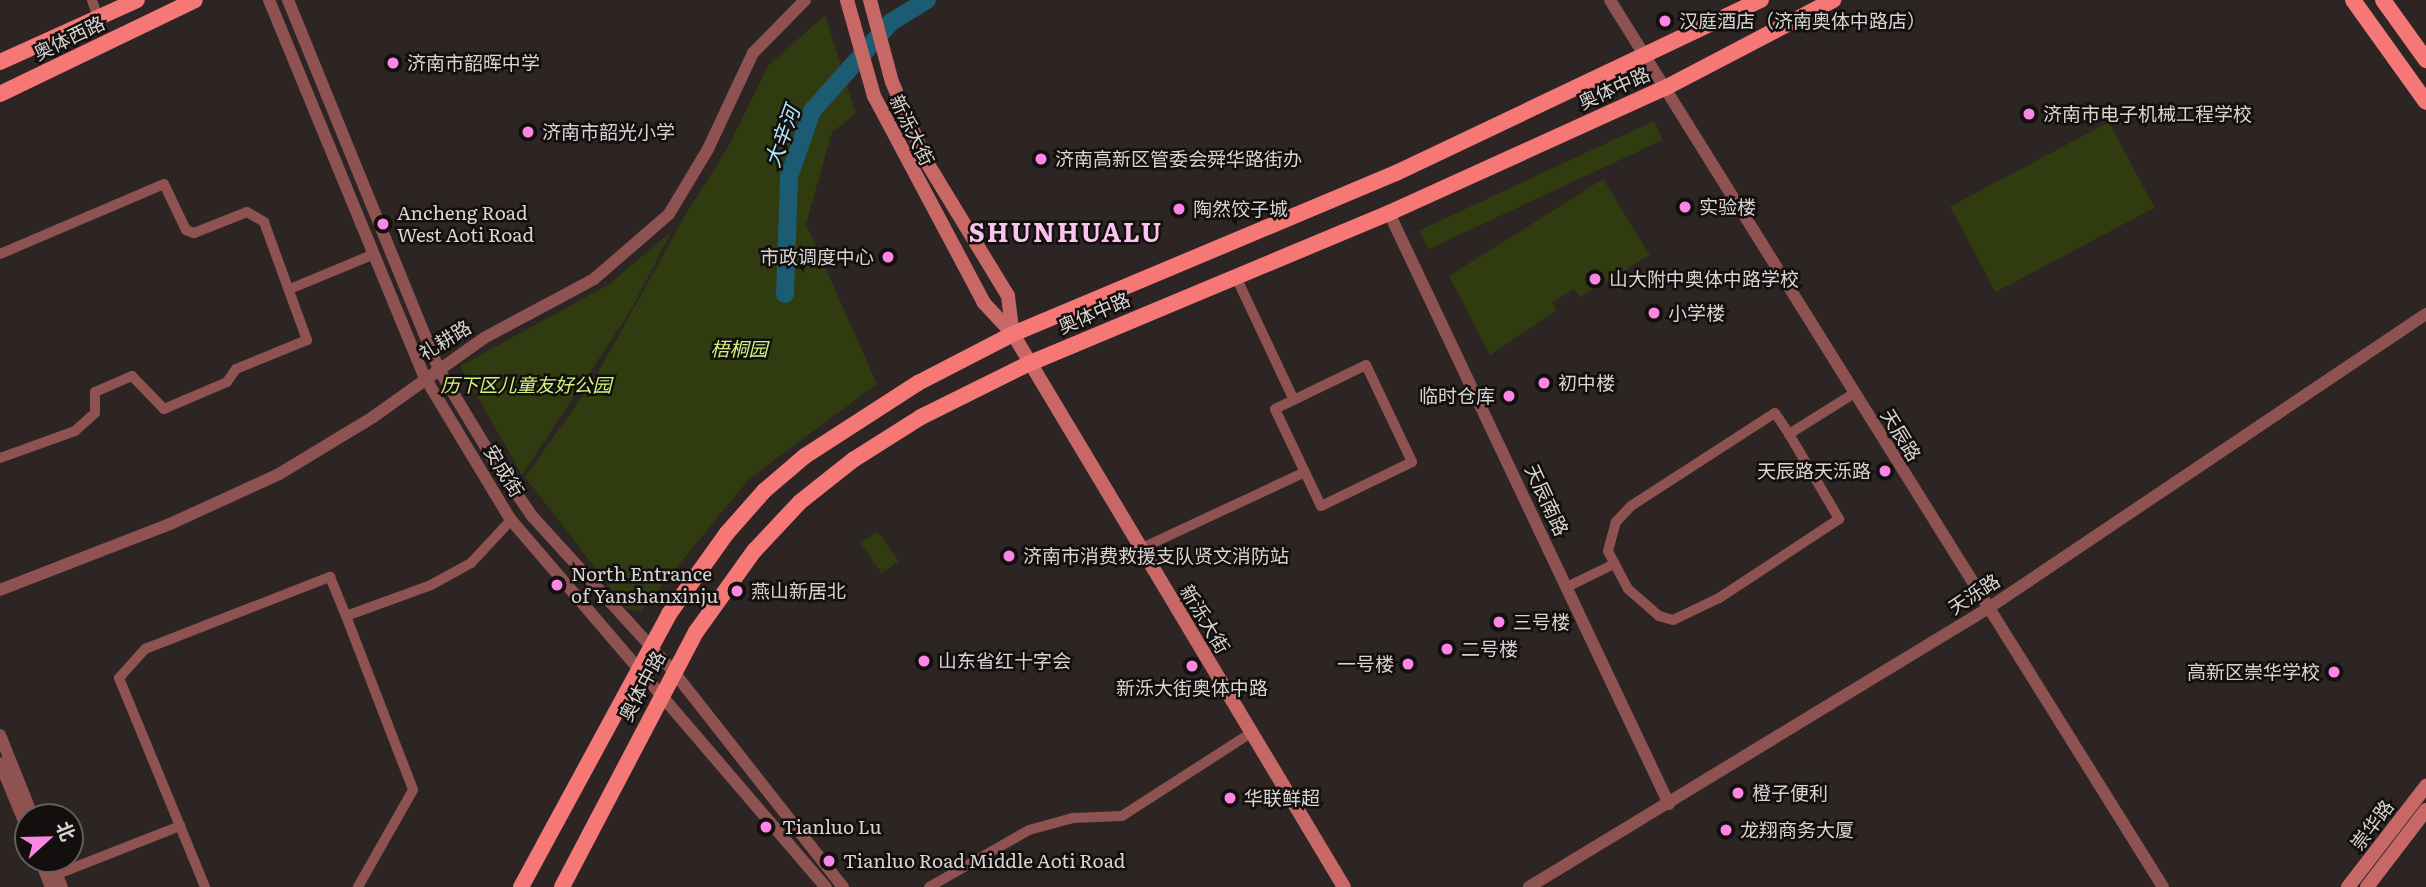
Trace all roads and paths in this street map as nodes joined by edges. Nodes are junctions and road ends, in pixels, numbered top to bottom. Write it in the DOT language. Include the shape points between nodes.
graph roads {
  1 [pos="92,0"];
  2 [pos="137,0"];
  3 [pos="195,0"];
  4 [pos="269,0"];
  5 [pos="288,0"];
  6 [pos="805,0"];
  7 [pos="847,0"];
  8 [pos="870,0"];
  9 [pos="1611,0"];
  10 [pos="1761,0"];
  11 [pos="1833,0"];
  12 [pos="2353,0"];
  13 [pos="2383,0"];
  14 [pos="98,17"];
  15 [pos="1646,56"];
  16 [pos="2426,60"];
  17 [pos="0,62"];
  18 [pos="1665,88"];
  19 [pos="0,94"];
  20 [pos="2426,102"];
  21 [pos="1389,213"];
  22 [pos="0,254"];
  23 [pos="373,254"];
  24 [pos="1236,277"];
  25 [pos="290,289"];
  26 [pos="2426,314"];
  27 [pos="1013,334"];
  28 [pos="1028,364"];
  29 [pos="438,368"];
  30 [pos="424,376"];
  31 [pos="1853,394"];
  32 [pos="1294,400"];
  33 [pos="1788,434"];
  34 [pos="0,458"];
  35 [pos="1305,472"];
  36 [pos="511,520"];
  37 [pos="1140,548"];
  38 [pos="1614,564"];
  39 [pos="1567,587"];
  40 [pos="0,590"];
  41 [pos="1987,609"];
  42 [pos="346,616"];
  43 [pos="651,650"];
  44 [pos="638,667"];
  45 [pos="673,671"];
  46 [pos="662,694"];
  47 [pos="1251,733"];
  48 [pos="0,735"];
  49 [pos="0,762"];
  50 [pos="2426,786"];
  51 [pos="17,803"];
  52 [pos="27,803"];
  53 [pos="1670,804"];
  54 [pos="2426,810"];
  55 [pos="180,826"];
  56 [pos="52,880"];
  57 [pos="62,887"];
  58 [pos="205,887"];
  59 [pos="358,887"];
  60 [pos="521,887"];
  61 [pos="562,887"];
  62 [pos="826,887"];
  63 [pos="843,887"];
  64 [pos="929,887"];
  65 [pos="1344,887"];
  66 [pos="1529,887"];
  67 [pos="2163,887"];
  68 [pos="2348,887"];
  69 [pos="2367,887"];
  1 -- 14 [label="street"];
  2 -- 14 [label="main road, 奥体西路"];
  3 -- 19 [label="main road, 奥体西路"];
  4 -- 23 [label="street, 安成街"];
  5 -- 29 [label="street, 安成街"];
  6 -- 29 [label="street, 礼耕路" via="753,53 708,149 669,214 594,279"];
  7 -- 27 [label="main road, 新泺大街" via="872,88 908,168 984,303"];
  8 -- 27 [label="main road, 新泺大街" via="892,82 926,162 1008,296"];
  9 -- 15 [label="street, 天辰路"];
  10 -- 15 [label="main road, 奥体中路"];
  11 -- 18 [label="main road, 奥体中路"];
  12 -- 20 [label="main road"];
  13 -- 16 [label="main road"];
  14 -- 17 [label="main road, 奥体西路"];
  15 -- 18 [label="street, 天辰路"];
  15 -- 27 [label="main road, 奥体中路" via="1396,173"];
  18 -- 21 [label="main road, 奥体中路"];
  18 -- 31 [label="street, 天辰路"];
  21 -- 24 [label="main road, 奥体中路"];
  21 -- 39 [label="street, 天辰南路"];
  22 -- 25 [label="street" via="164,184 186,230 194,233 247,212 257,216 264,222"];
  23 -- 25 [label="street"];
  23 -- 30 [label="street, 安成街"];
  24 -- 28 [label="main road, 奥体中路"];
  24 -- 32 [label="street"];
  25 -- 34 [label="street" via="307,341 236,369 227,382 164,409 132,376 95,392 95,413 75,430"];
  26 -- 41 [label="street, 天泺路"];
  27 -- 28 [label="main road, 新泺大街"];
  27 -- 43 [label="main road, 奥体中路" via="845,428 764,491 698,573"];
  28 -- 37 [label="main road, 新泺大街"];
  28 -- 45 [label="main road, 奥体中路" via="921,417 853,460 800,502 754,551"];
  29 -- 30 [label="street, 礼耕路"];
  29 -- 43 [label="street, 安成街" via="532,516"];
  30 -- 36 [label="street, 安成街"];
  30 -- 40 [label="street, 礼耕路" via="373,416 279,474 170,524"];
  31 -- 33 [label="street"];
  31 -- 41 [label="street, 天辰路"];
  32 -- 35 [label="street" via="1275,409"];
  32 -- 35 [label="street" via="1366,365 1412,462 1321,506"];
  33 -- 38 [label="street" via="1775,413 1631,506 1616,522 1608,551"];
  33 -- 38 [label="street" via="1839,519 1719,598 1673,620 1659,616 1628,589"];
  35 -- 37 [label="street"];
  36 -- 42 [label="street" via="471,563 431,585"];
  36 -- 44 [label="street, 安成街"];
  37 -- 47 [label="main road, 新泺大街"];
  38 -- 39 [label="street"];
  39 -- 53 [label="street, 天辰南路"];
  41 -- 53 [label="street, 天泺路"];
  41 -- 67 [label="street, 天辰路"];
  42 -- 55 [label="street" via="330,577 145,649 119,678"];
  42 -- 59 [label="street" via="413,790"];
  43 -- 44 [label="main road, 奥体中路"];
  43 -- 45 [label="street"];
  44 -- 46 [label="street, 安成街"];
  44 -- 60 [label="main road, 奥体中路"];
  45 -- 46 [label="main road, 奥体中路"];
  45 -- 63 [label="street"];
  46 -- 61 [label="main road, 奥体中路"];
  46 -- 62 [label="street, 安成街"];
  47 -- 64 [label="street" via="1122,816 1073,818 1029,830"];
  47 -- 65 [label="main road, 新泺大街"];
  48 -- 52 [label="street"];
  49 -- 51 [label="street"];
  50 -- 68 [label="main road, 崇华路"];
  53 -- 66 [label="street, 天泺路"];
  54 -- 69 [label="main road, 崇华路"];
  55 -- 56 [label="street"];
  55 -- 58 [label="street"];
  56 -- 57 [label="street"];
}
